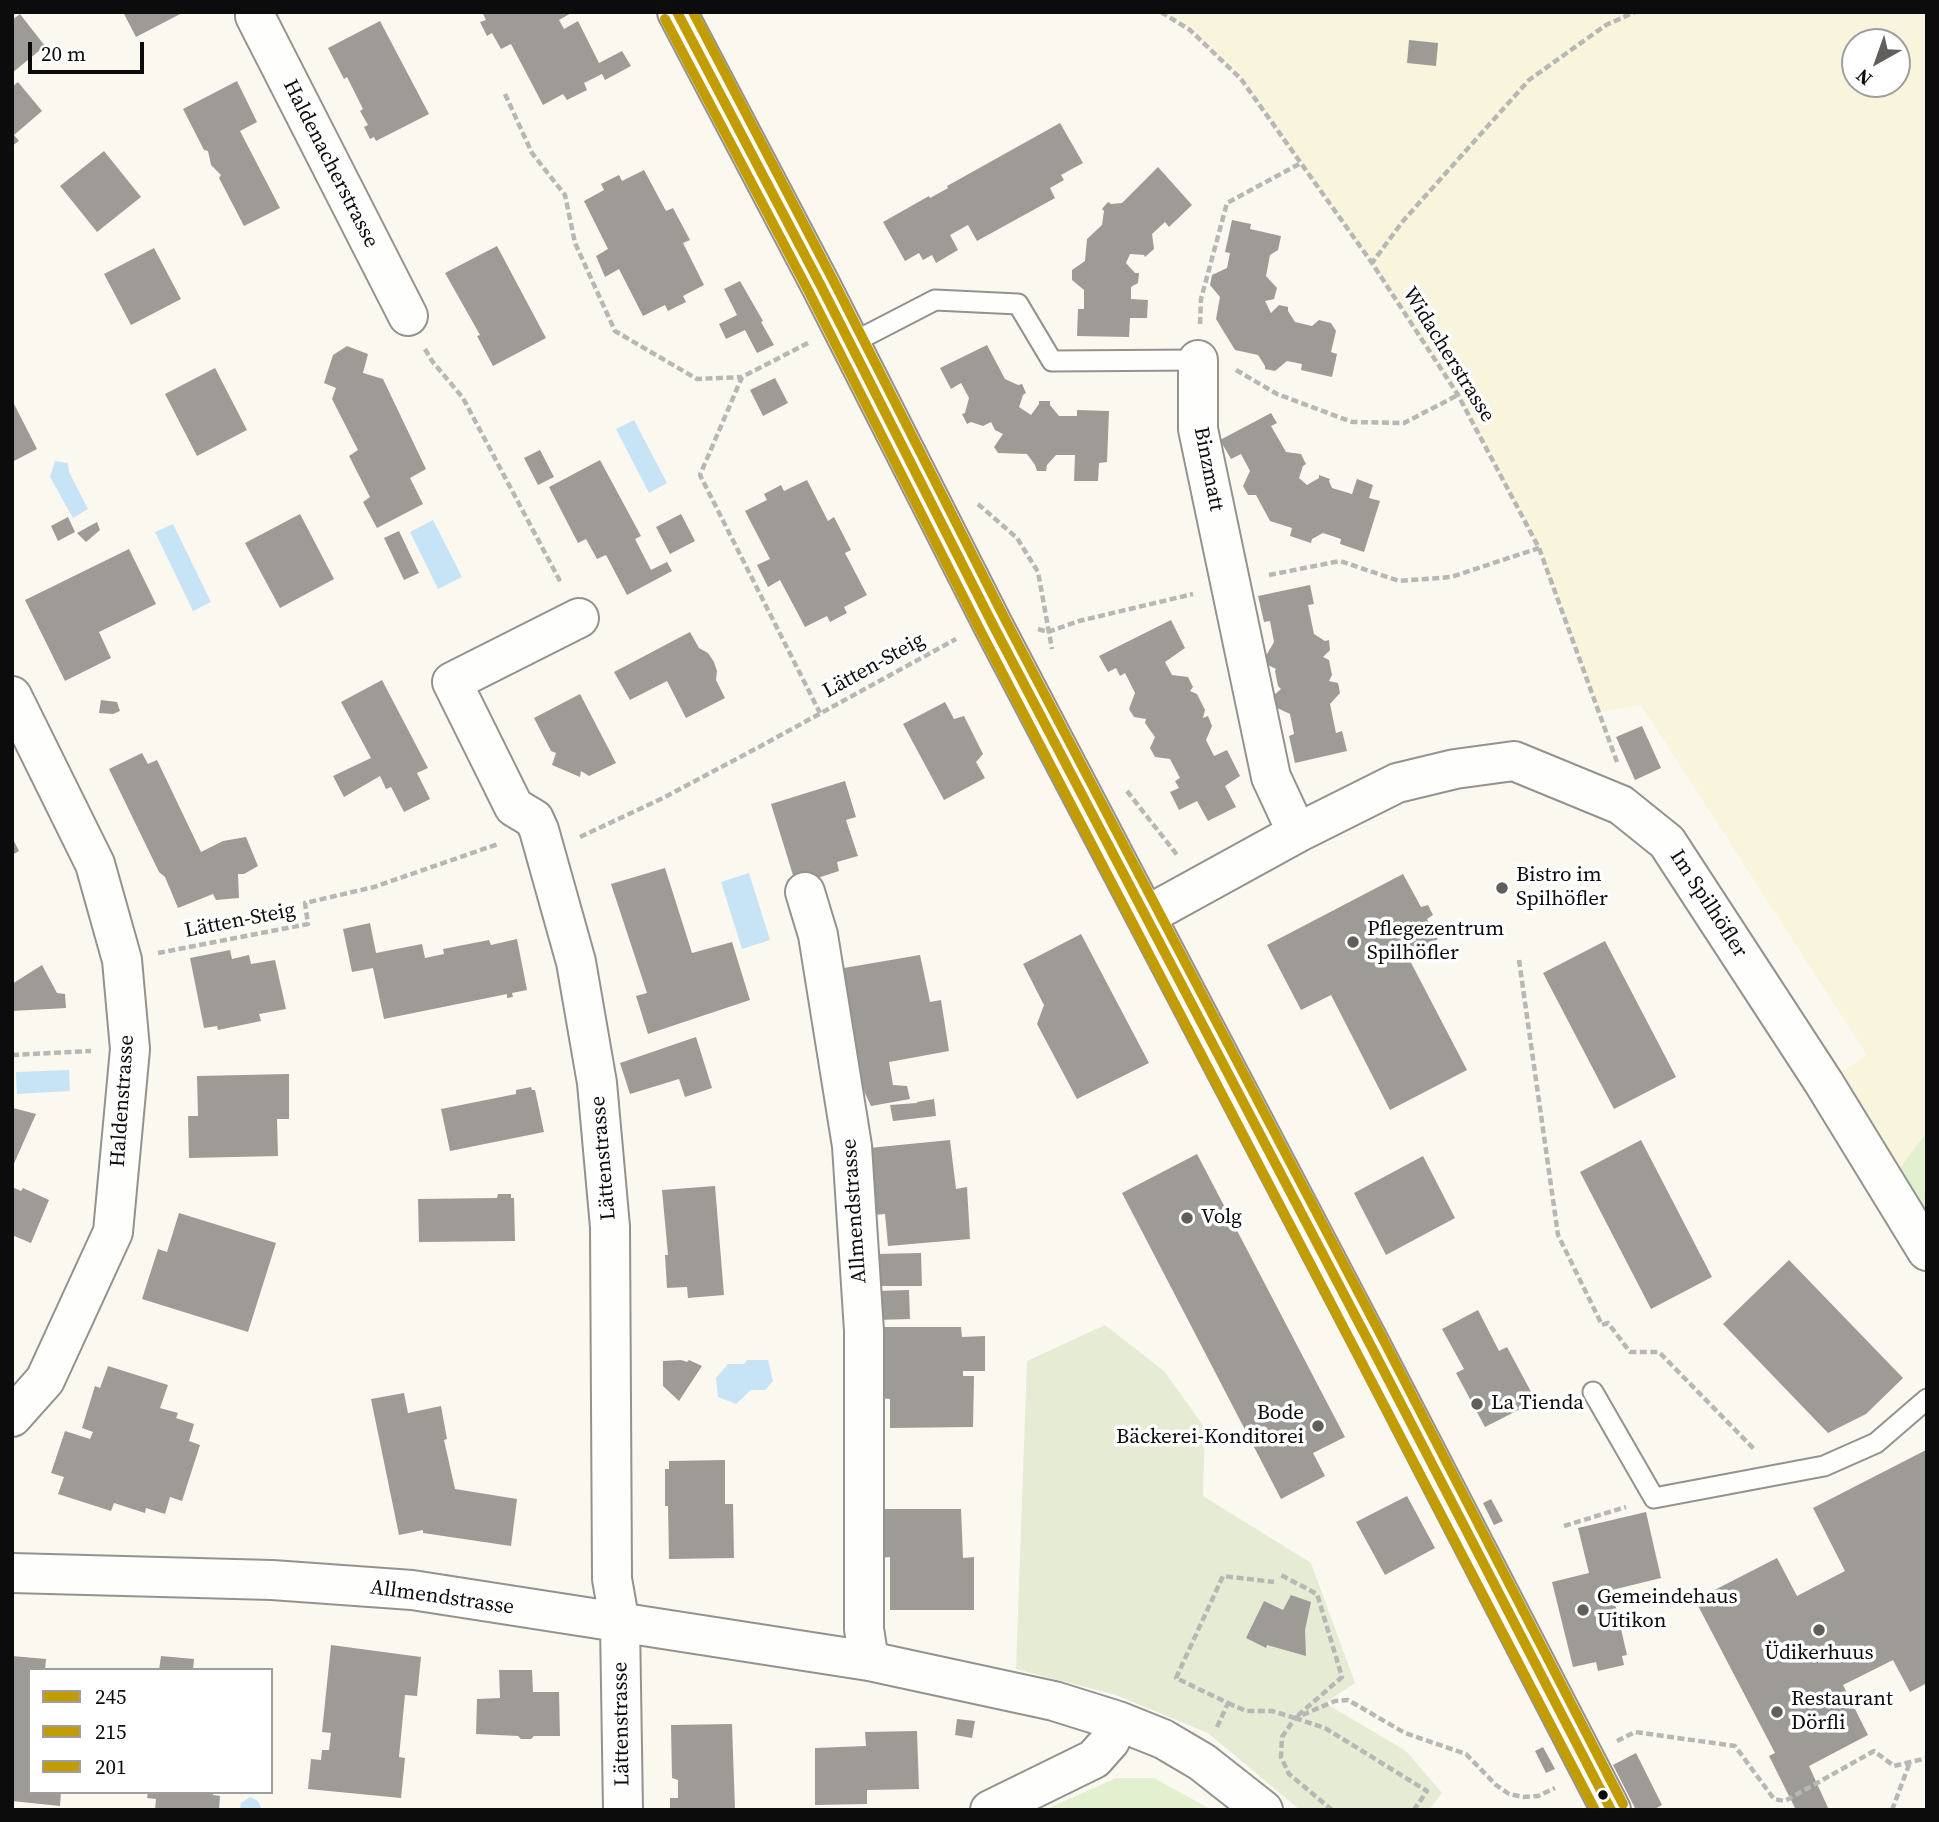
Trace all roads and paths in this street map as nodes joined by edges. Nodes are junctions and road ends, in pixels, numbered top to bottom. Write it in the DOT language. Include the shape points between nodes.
graph roads {
  1 [pos="256,12"];
  2 [pos="677,12"];
  3 [pos="1161,12"];
  4 [pos="1635,12"];
  5 [pos="505,94"];
  6 [pos="1301,163"];
  7 [pos="1372,263"];
  8 [pos="408,316"];
  9 [pos="834,341"];
  10 [pos="1198,360"];
  11 [pos="742,377"];
  12 [pos="1458,394"];
  13 [pos="972,500"];
  14 [pos="1539,548"];
  15 [pos="1232,585"];
  16 [pos="579,618"];
  17 [pos="993,625"];
  18 [pos="1048,632"];
  19 [pos="1053,654"];
  20 [pos="12,696"];
  21 [pos="820,713"];
  22 [pos="1119,781"];
  23 [pos="1621,805"];
  24 [pos="1297,834"];
  25 [pos="542,841"];
  26 [pos="1196,889"];
  27 [pos="805,892"];
  28 [pos="1146,916"];
  29 [pos="122,960"];
  30 [pos="1519,960"];
  31 [pos="130,1049"];
  32 [pos="12,1055"];
  33 [pos="1925,1245"];
  34 [pos="1593,1392"];
  35 [pos="1927,1399"];
  36 [pos="12,1417"];
  37 [pos="1777,1473"];
  38 [pos="1654,1498"];
  39 [pos="1564,1526"];
  40 [pos="12,1573"];
  41 [pos="1279,1574"];
  42 [pos="1275,1581"];
  43 [pos="620,1624"];
  44 [pos="869,1661"];
  45 [pos="1228,1703"];
  46 [pos="1294,1718"];
  47 [pos="1118,1721"];
  48 [pos="1612,1744"];
  49 [pos="1927,1758"];
  50 [pos="1202,1762"];
  51 [pos="1910,1762"];
  52 [pos="1557,1786"];
  53 [pos="623,1810"];
  54 [pos="990,1810"];
  55 [pos="1263,1810"];
  56 [pos="1332,1810"];
  57 [pos="1414,1810"];
  58 [pos="1611,1810"];
  59 [pos="1892,1810"];
  1 -- 8 [label="street, Haldenacherstrasse"];
  2 -- 9 [label="street"];
  3 -- 6 [label="path, Widacherstrasse" via="1191,30 1241,79"];
  4 -- 7 [label="path" via="1606,25 1529,80 1403,221"];
  5 -- 11 [label="path" via="532,153 565,195 575,243 615,331 697,379"];
  6 -- 7 [label="path, Widacherstrasse"];
  6 -- 10 [label="path" via="1227,203 1201,299"];
  7 -- 12 [label="path, Widacherstrasse"];
  8 -- 16 [label="path" via="432,361 463,398"];
  9 -- 10 [label="lane" via="934,300 1018,304 1052,361"];
  9 -- 11 [label="path"];
  9 -- 17 [label="street"];
  10 -- 12 [label="path" via="1226,364 1277,394 1352,422 1404,423"];
  10 -- 15 [label="street, Binzmatt" via="1198,429"];
  11 -- 21 [label="path" via="700,475"];
  12 -- 14 [label="path, Widacherstrasse"];
  13 -- 18 [label="path" via="1017,538 1038,572"];
  14 -- 15 [label="path" via="1451,577 1399,581 1340,561"];
  14 -- 23 [label="path, Widacherstrasse" via="1627,789"];
  15 -- 18 [label="path"];
  15 -- 24 [label="street, Binzmatt" via="1271,777"];
  16 -- 25 [label="street" via="452,682 514,807 534,819"];
  17 -- 18 [label="path, Lätten-Steig" via="1009,617 1016,625"];
  17 -- 21 [label="path, Lätten-Steig" via="977,635 965,634"];
  17 -- 28 [label="street"];
  18 -- 19 [label="path"];
  20 -- 29 [label="street, Haldenstrasse" via="95,864"];
  21 -- 25 [label="path, Lätten-Steig" via="663,798"];
  22 -- 26 [label="path" via="1183,861"];
  23 -- 24 [label="street, Im Spilhöfler" via="1514,761 1396,783"];
  23 -- 33 [label="street, Im Spilhöfler" via="1667,842"];
  24 -- 26 [label="street, Im Spilhöfler"];
  25 -- 29 [label="path, Lätten-Steig" via="305,903 308,924"];
  25 -- 43 [label="street, Lättenstrasse" via="576,962 597,1083 610,1227 612,1579"];
  26 -- 28 [label="street, Im Spilhöfler"];
  27 -- 44 [label="street, Allmendstrasse" via="818,935 852,1146 863,1331 864,1629"];
  28 -- 58 [label="street"];
  29 -- 31 [label="street, Haldenstrasse"];
  30 -- 37 [label="path" via="1558,1235 1602,1325 1608,1322 1630,1352 1659,1352"];
  31 -- 32 [label="path"];
  31 -- 36 [label="street, Haldenstrasse" via="113,1232 45,1380"];
  34 -- 38 [label="lane"];
  35 -- 37 [label="lane" via="1876,1443 1824,1466"];
  37 -- 38 [label="lane"];
  38 -- 39 [label="path"];
  40 -- 43 [label="street, Allmendstrasse" via="272,1580 412,1590"];
  41 -- 46 [label="path" via="1317,1594 1342,1677"];
  42 -- 45 [label="path" via="1223,1576 1176,1678"];
  43 -- 44 [label="street, Allmendstrasse"];
  43 -- 53 [label="street, Lättenstrasse"];
  44 -- 47 [label="street, Allmendstrasse" via="1054,1701"];
  45 -- 46 [label="path" via="1246,1711 1272,1711"];
  45 -- 50 [label="path"];
  46 -- 52 [label="path" via="1348,1700 1405,1732 1466,1754 1509,1794 1538,1796"];
  46 -- 56 [label="path" via="1282,1737 1281,1757 1289,1774"];
  46 -- 57 [label="path" via="1325,1728 1427,1791"];
  47 -- 50 [label="street, Allmendstrasse" via="1163,1739"];
  47 -- 54 [label="street" via="1110,1741 1094,1759"];
  48 -- 51 [label="path" via="1635,1731 1735,1746 1774,1799 1785,1801 1874,1751 1894,1766"];
  49 -- 51 [label="path"];
  50 -- 55 [label="street, Allmendstrasse"];
  51 -- 59 [label="path"];
}
